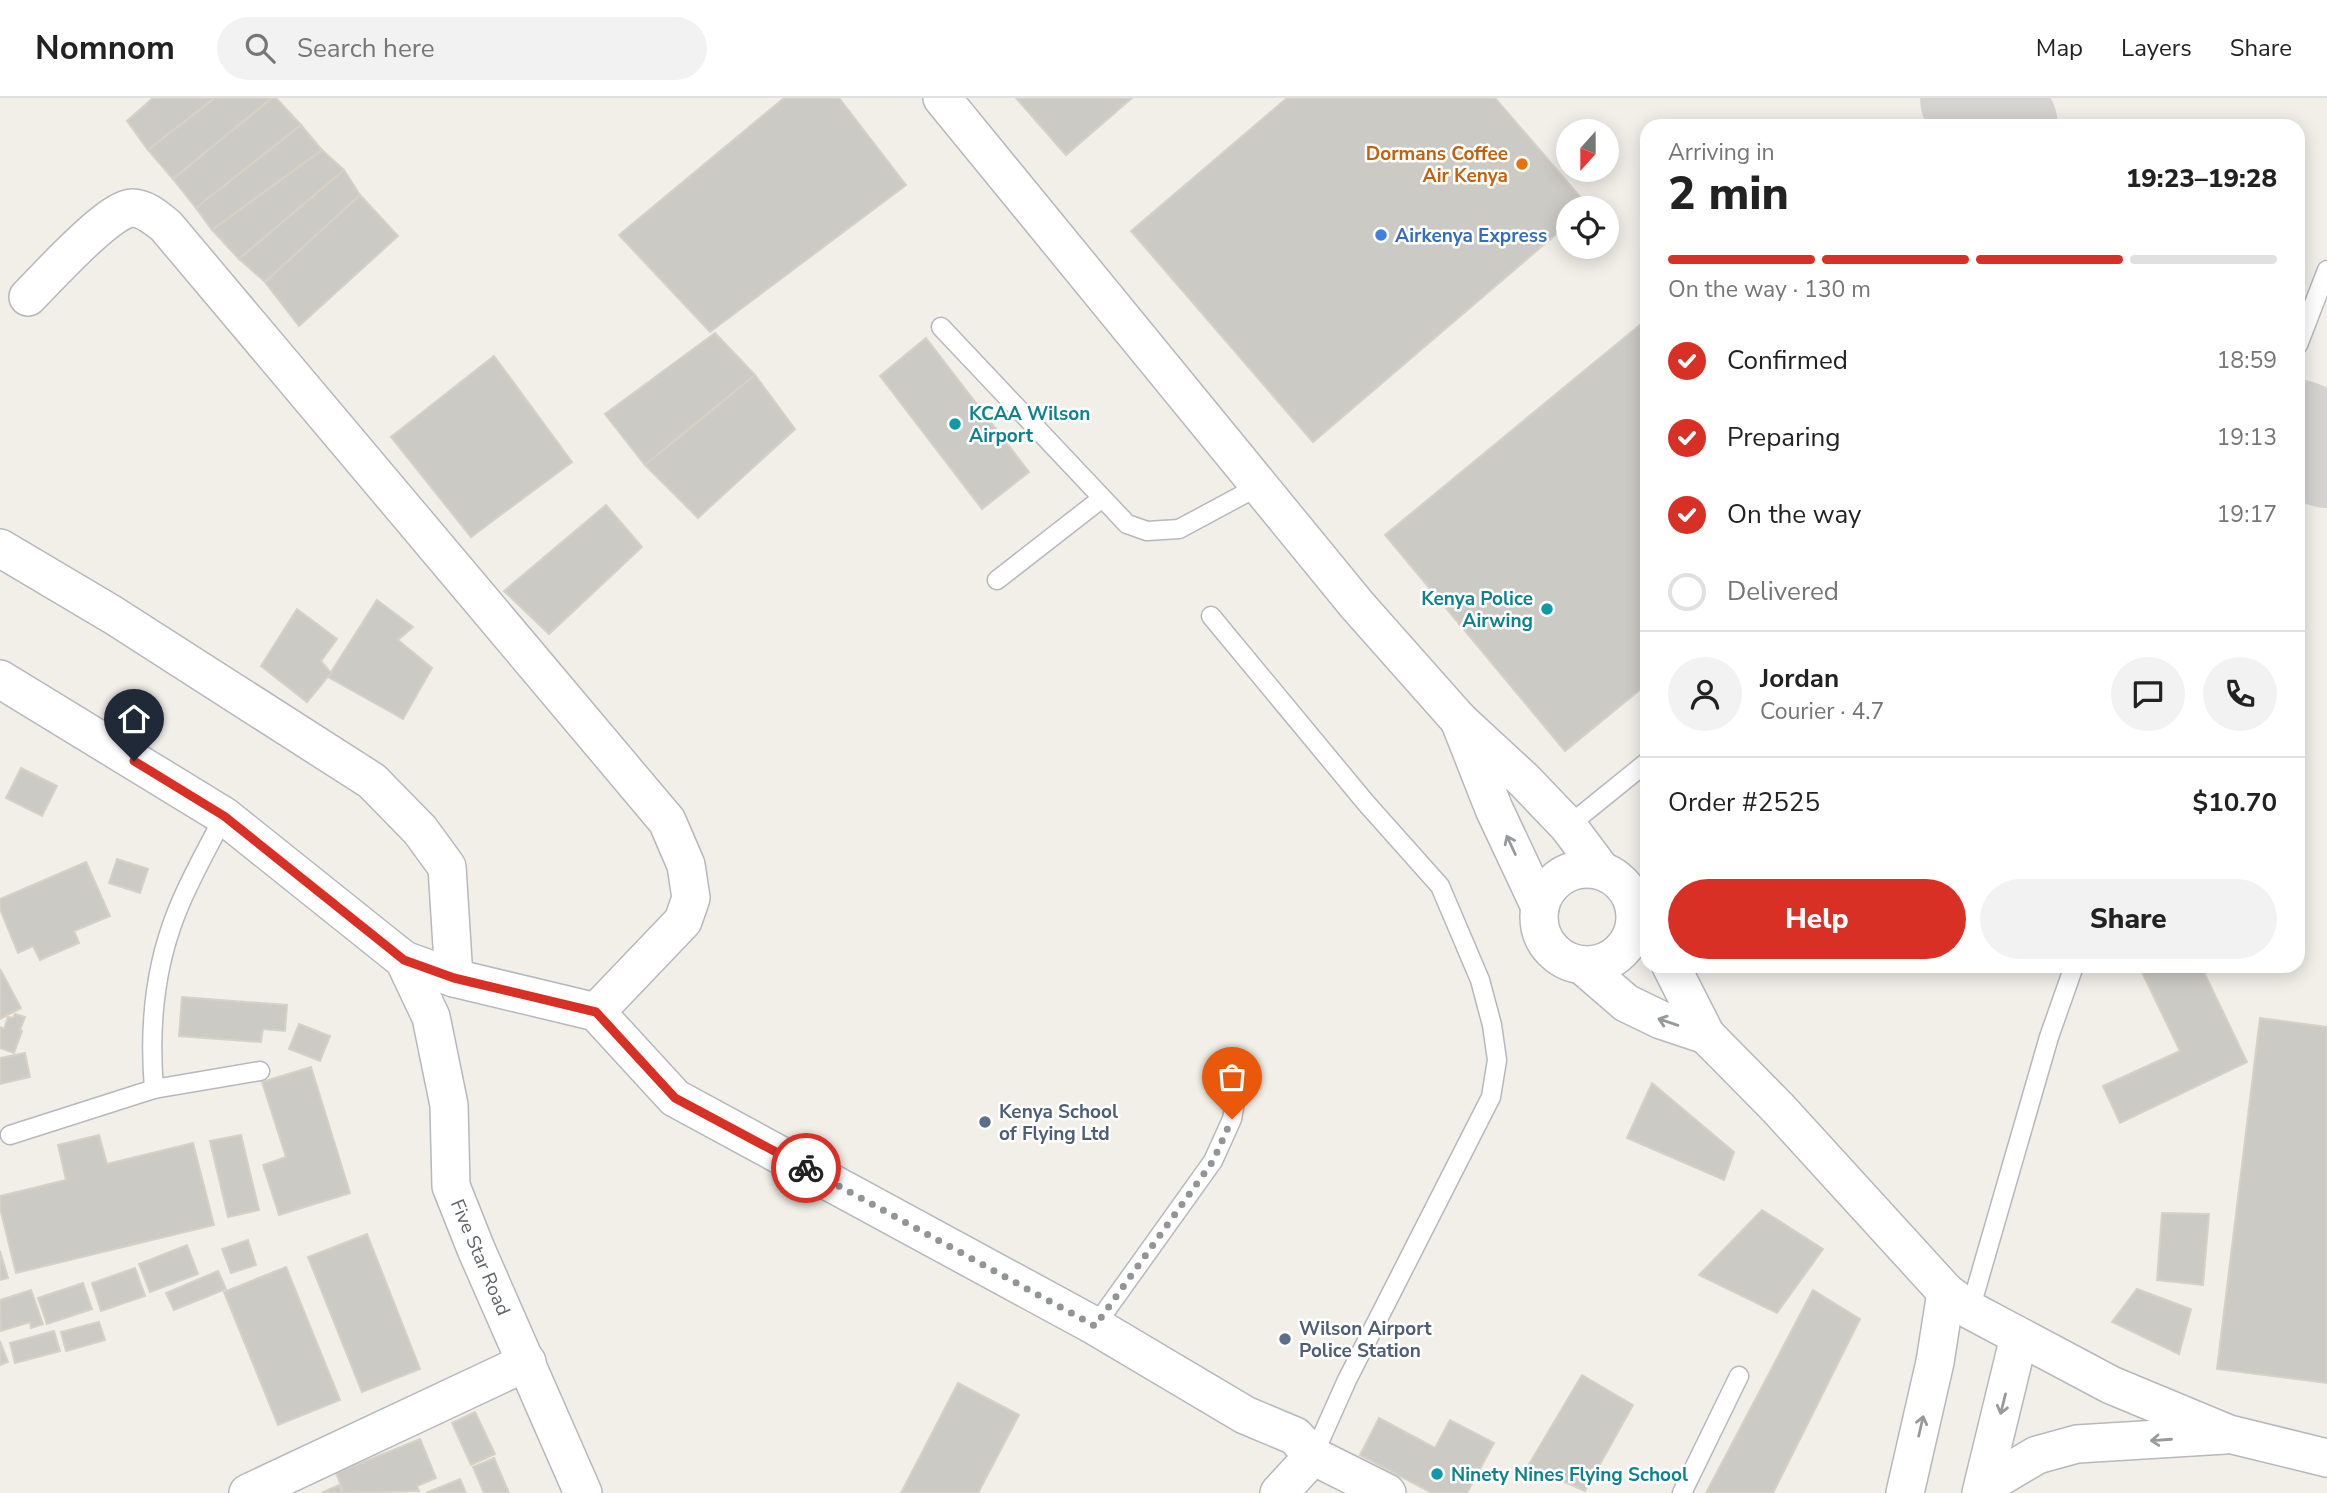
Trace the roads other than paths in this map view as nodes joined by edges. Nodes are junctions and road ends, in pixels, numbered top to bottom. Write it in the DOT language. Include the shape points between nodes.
graph roads {
  1 [pos="942,98"];
  2 [pos="2327,270"];
  3 [pos="28,297"];
  4 [pos="941,327"];
  5 [pos="2305,327"];
  6 [pos="1259,486"];
  7 [pos="1101,499"];
  8 [pos="0,548"];
  9 [pos="997,580"];
  10 [pos="1211,617"];
  11 [pos="0,679"];
  12 [pos="1459,720"];
  13 [pos="1640,768"];
  14 [pos="224,816"];
  15 [pos="1568,826"];
  16 [pos="1601,870"];
  17 [pos="1540,907"];
  18 [pos="1640,920"];
  19 [pos="1640,928"];
  20 [pos="404,960"];
  21 [pos="1582,965"];
  22 [pos="1675,973"];
  23 [pos="2072,973"];
  24 [pos="454,978"];
  25 [pos="596,1012"];
  26 [pos="1706,1035"];
  27 [pos="260,1071"];
  28 [pos="1235,1079"];
  29 [pos="154,1089"];
  30 [pos="10,1135"];
  31 [pos="1958,1301"];
  32 [pos="1095,1326"];
  33 [pos="2019,1337"];
  34 [pos="527,1362"];
  35 [pos="1739,1376"];
  36 [pos="2229,1434"];
  37 [pos="1313,1456"];
  38 [pos="2327,1458"];
  39 [pos="1982,1490"];
  40 [pos="248,1493"];
  41 [pos="583,1493"];
  42 [pos="1279,1493"];
  43 [pos="1387,1493"];
  44 [pos="1682,1493"];
  45 [pos="1905,1493"];
  1 -- 6 [label="street"];
  2 -- 5 [label="lane"];
  3 -- 25 [label="street" via="103,224 124,210 145,211 166,226 667,821 686,865 691,898 683,921"];
  4 -- 7 [label="lane"];
  6 -- 7 [label="lane" via="1179,529 1147,531 1127,524"];
  6 -- 12 [label="street"];
  7 -- 9 [label="lane"];
  8 -- 24 [label="street" via="372,781 420,830 447,867"];
  10 -- 37 [label="lane" via="1440,886 1480,980 1497,1060 1491,1097"];
  11 -- 14 [label="street, Five Star Road"];
  12 -- 15 [label="street"];
  17 -- 12 [label="street, one-way"];
  13 -- 15 [label="lane"];
  14 -- 20 [label="street, Five Star Road"];
  14 -- 29 [label="lane" via="176,914 161,966 150,1048"];
  15 -- 16 [label="street"];
  16 -- 17 [label="street" via="1569,871 1555,880"];
  16 -- 18 [label="street" via="1627,888"];
  17 -- 21 [label="street" via="1539,923 1548,945 1566,961"];
  19 -- 21 [label="street" via="1613,959"];
  20 -- 24 [label="street"];
  20 -- 34 [label="street, Five Star Road" via="430,1017 449,1105 451,1186"];
  26 -- 21 [label="street, one-way" via="1626,1003"];
  22 -- 26 [label="street"];
  23 -- 31 [label="lane"];
  24 -- 25 [label="street"];
  25 -- 32 [label="street" via="675,1098"];
  26 -- 31 [label="street"];
  27 -- 29 [label="lane"];
  28 -- 32 [label="lane" via="1232,1119 1213,1161"];
  29 -- 30 [label="lane"];
  31 -- 33 [label="street"];
  45 -- 31 [label="street, one-way" via="1935,1362"];
  32 -- 37 [label="street" via="1245,1415 1295,1436"];
  33 -- 36 [label="street" via="2110,1385"];
  33 -- 39 [label="street, one-way"];
  34 -- 40 [label="street"];
  34 -- 41 [label="street, Five Star Road"];
  35 -- 44 [label="lane"];
  36 -- 38 [label="street"];
  36 -- 39 [label="street, one-way" via="2077,1444 2037,1455"];
  37 -- 42 [label="street"];
  37 -- 43 [label="street"];
}
